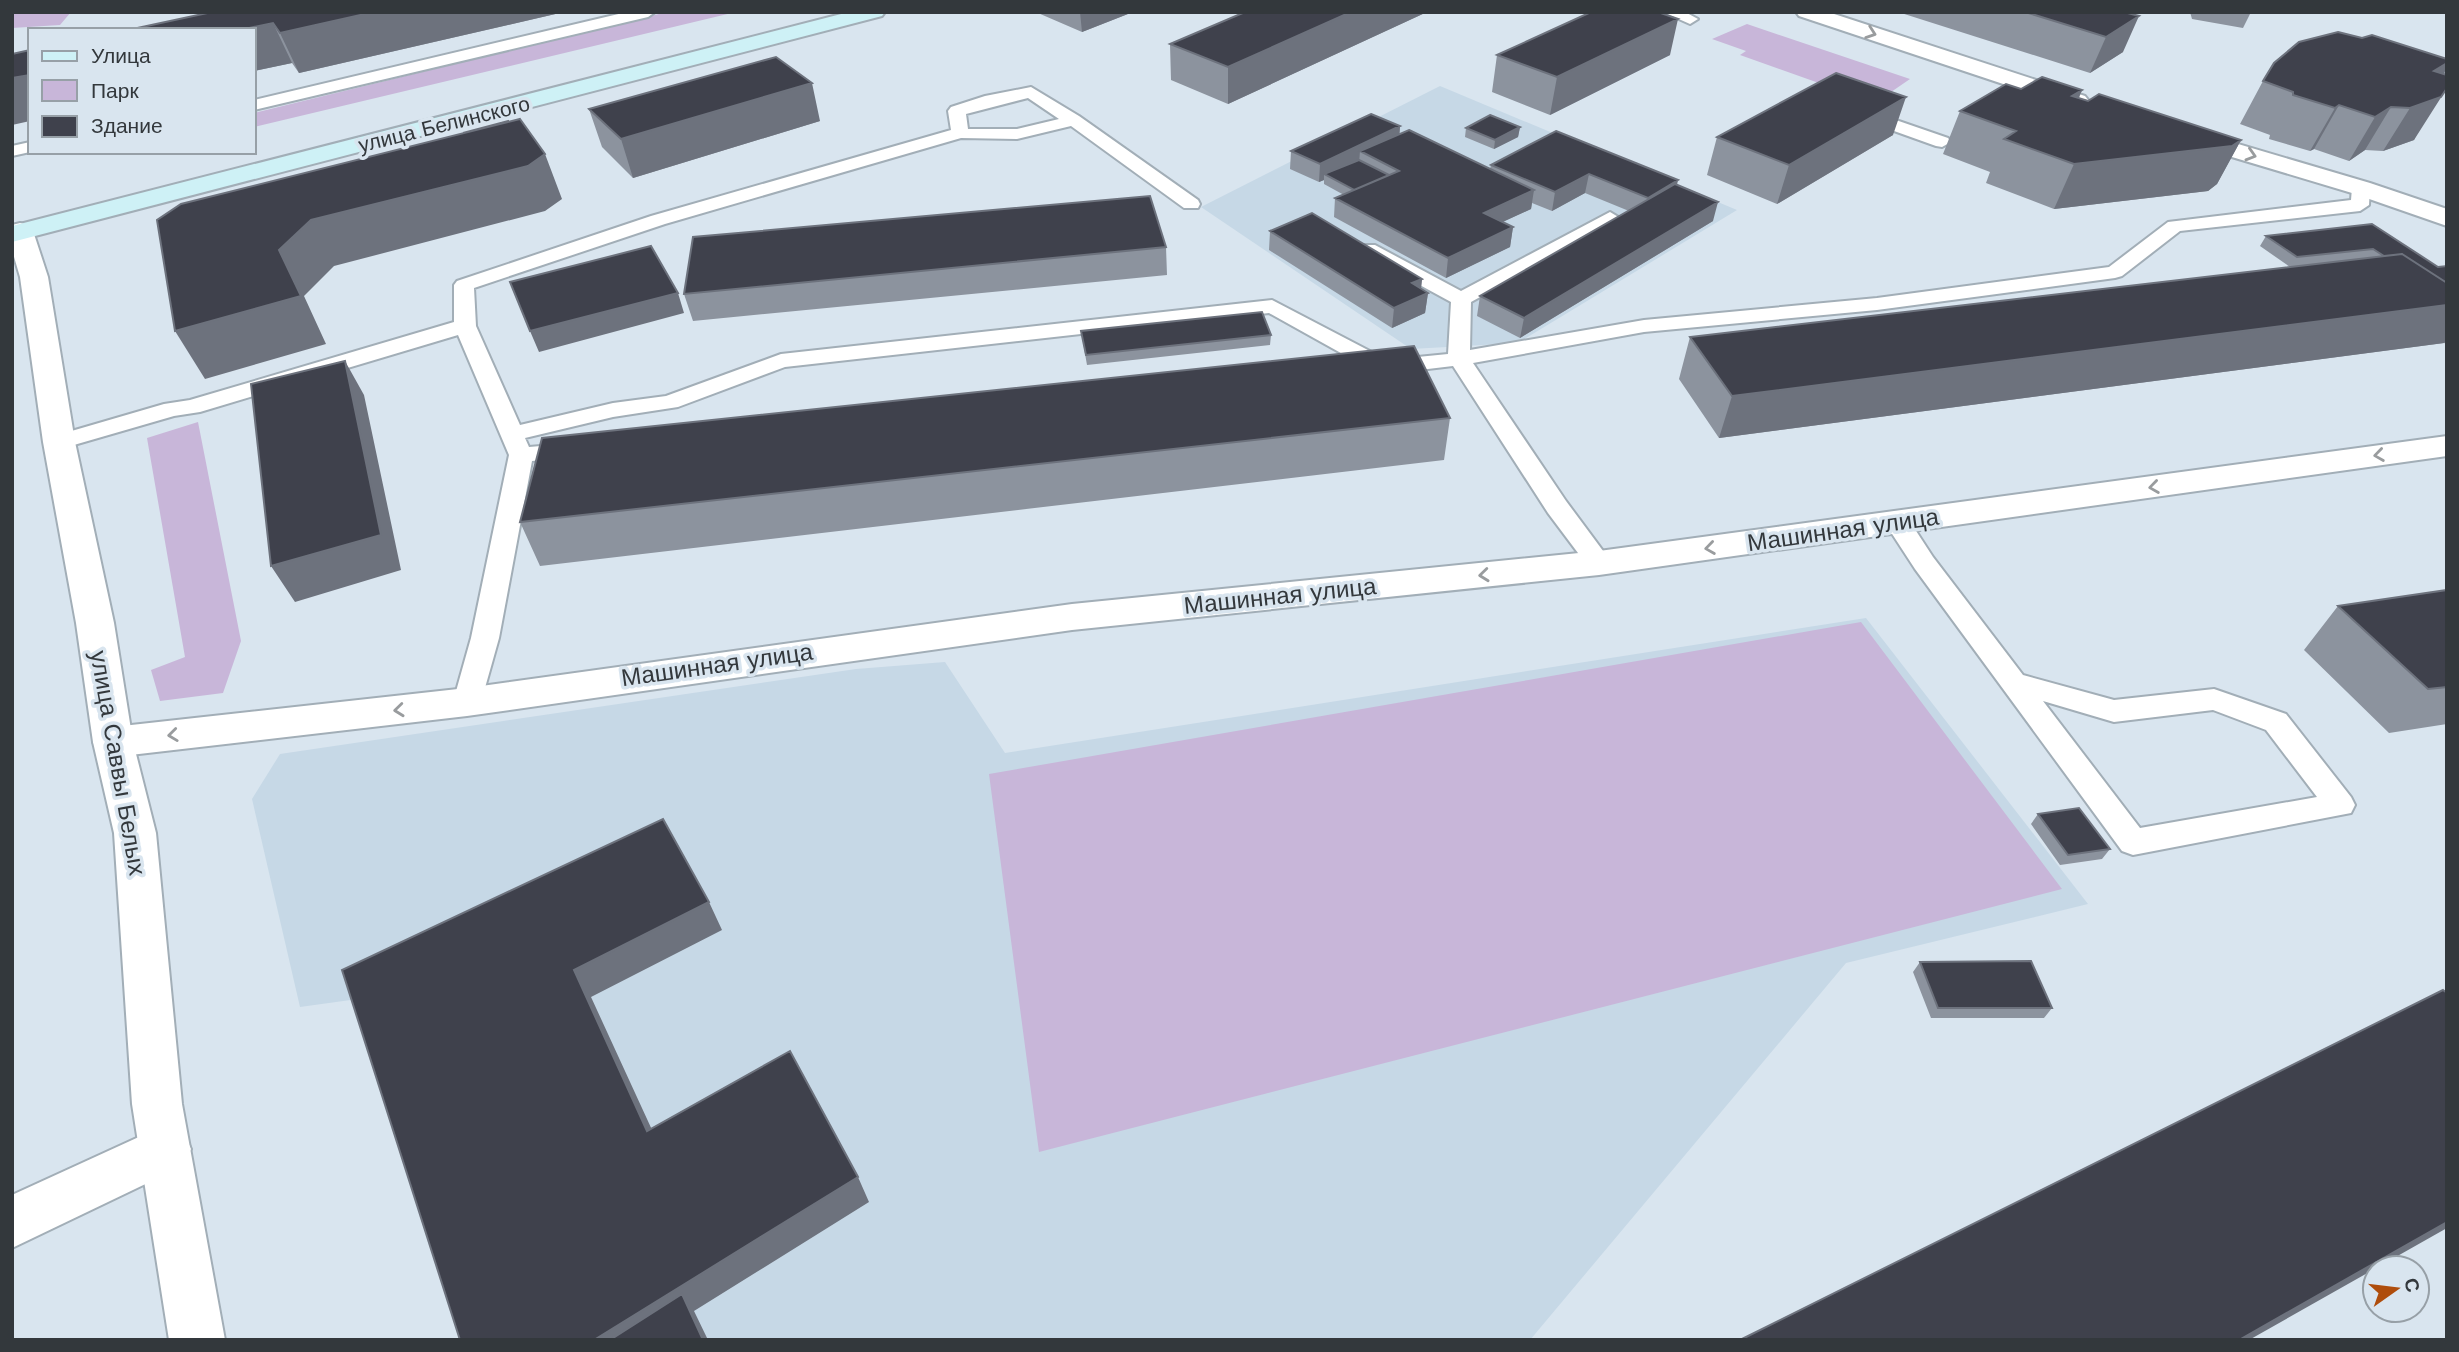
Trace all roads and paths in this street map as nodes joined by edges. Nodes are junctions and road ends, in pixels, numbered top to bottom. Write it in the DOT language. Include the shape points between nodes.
graph roads {
  1 [pos="648,12"];
  2 [pos="875,12"];
  3 [pos="1670,12"];
  4 [pos="1806,12"];
  5 [pos="1690,19"];
  6 [pos="256,105"];
  7 [pos="1842,106"];
  8 [pos="2102,110"];
  9 [pos="1073,120"];
  10 [pos="2167,130"];
  11 [pos="960,132"];
  12 [pos="1942,142"];
  13 [pos="2361,188"];
  14 [pos="1191,204"];
  15 [pos="1609,218"];
  16 [pos="2447,218"];
  17 [pos="16,232"];
  18 [pos="1345,236"];
  19 [pos="1461,299"];
  20 [pos="465,326"];
  21 [pos="1459,359"];
  22 [pos="1383,367"];
  23 [pos="1341,371"];
  24 [pos="59,442"];
  25 [pos="517,444"];
  26 [pos="2447,446"];
  27 [pos="591,448"];
  28 [pos="1898,523"];
  29 [pos="1600,563"];
  30 [pos="2013,682"];
  31 [pos="467,702"];
  32 [pos="113,742"];
  33 [pos="165,1149"];
  34 [pos="12,1222"];
  35 [pos="197,1340"];
  1 -- 6 [label="lane"];
  2 -- 17 [label="main road, улица Белинского"];
  3 -- 5 [label="lane"];
  4 -- 8 [label="street, one-way"];
  7 -- 12 [label="lane"];
  9 -- 11 [label="lane" via="1028,134 994,137"];
  9 -- 11 [label="lane" via="1031,92 957,111"];
  9 -- 14 [label="lane"];
  10 -- 13 [label="street, one-way"];
  11 -- 20 [label="lane" via="658,220 464,285"];
  13 -- 16 [label="street"];
  13 -- 21 [label="lane" via="2360,205 2175,226 2115,272 1877,304 1644,326"];
  15 -- 19 [label="lane"];
  17 -- 24 [label="street, улица Саввы Белых" via="34,277"];
  18 -- 19 [label="lane"];
  19 -- 21 [label="lane"];
  20 -- 24 [label="lane"];
  20 -- 25 [label="lane"];
  21 -- 22 [label="lane"];
  21 -- 29 [label="lane" via="1557,507"];
  22 -- 23 [label="lane"];
  22 -- 25 [label="lane" via="1272,306 781,362 670,401 613,410"];
  24 -- 32 [label="street, улица Саввы Белых"];
  25 -- 27 [label="lane"];
  25 -- 31 [label="lane" via="485,638"];
  26 -- 28 [label="street, Машинная улица, one-way"];
  28 -- 29 [label="street, Машинная улица, one-way"];
  28 -- 30 [label="lane"];
  29 -- 31 [label="street, Машинная улица, one-way" via="1072,617"];
  30 -- 30 [label="lane" via="2133,842 2340,805 2276,722 2214,699 2114,711"];
  31 -- 32 [label="street, Машинная улица, one-way"];
  32 -- 33 [label="street, улица Саввы Белых" via="135,832 156,1104"];
  33 -- 34 [label="street"];
  33 -- 35 [label="street, улица Саввы Белых"];
}
